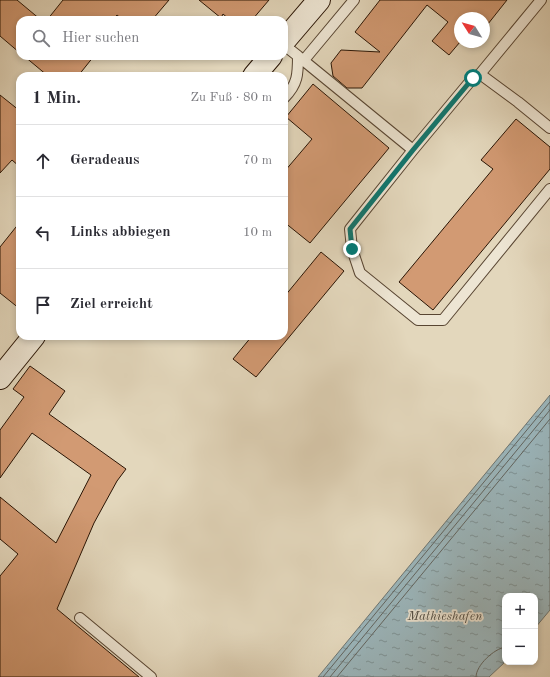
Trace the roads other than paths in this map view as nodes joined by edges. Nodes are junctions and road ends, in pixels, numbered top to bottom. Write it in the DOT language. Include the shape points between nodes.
graph roads {
  1 [pos="319,0"];
  2 [pos="354,0"];
  3 [pos="541,0"];
  4 [pos="295,52"];
  5 [pos="268,60"];
  6 [pos="257,72"];
  7 [pos="480,74"];
  8 [pos="288,93"];
  9 [pos="550,128"];
  10 [pos="413,150"];
  11 [pos="550,189"];
  12 [pos="31,340"];
  13 [pos="0,378"];
  14 [pos="80,618"];
  15 [pos="151,677"];
  1 -- 4 [label="street"];
  2 -- 4 [label="lane"];
  3 -- 7 [label="lane"];
  4 -- 8 [label="lane" via="298,73 294,86"];
  4 -- 10 [label="lane"];
  5 -- 6 [label="street"];
  7 -- 9 [label="lane"];
  7 -- 10 [label="lane" via="473,78"];
  10 -- 11 [label="lane" via="350,229 352,249 360,273 418,320 443,320"];
  12 -- 13 [label="street"];
  14 -- 15 [label="lane"];
}
